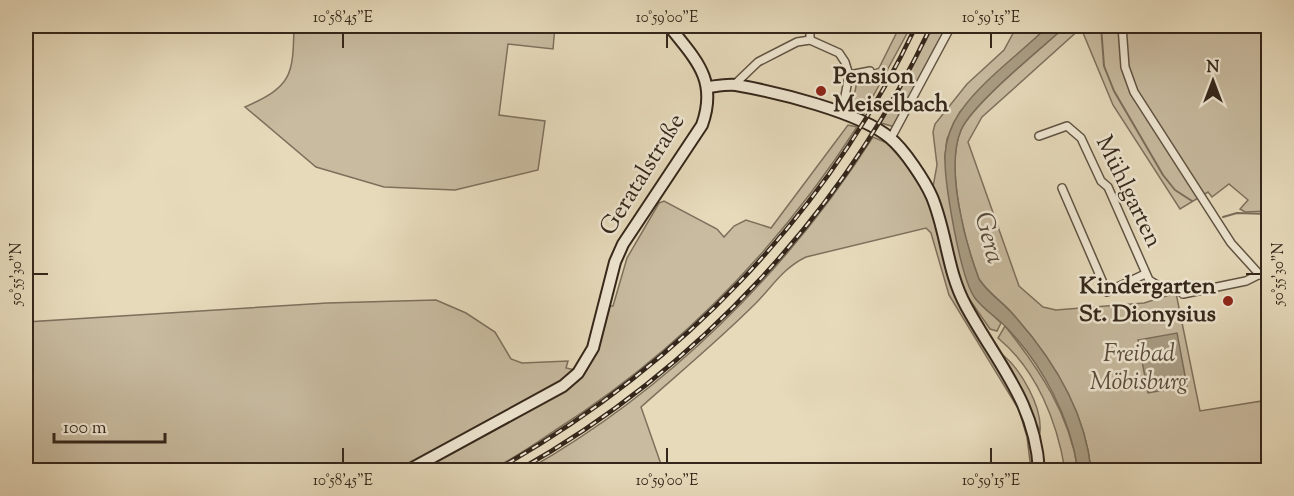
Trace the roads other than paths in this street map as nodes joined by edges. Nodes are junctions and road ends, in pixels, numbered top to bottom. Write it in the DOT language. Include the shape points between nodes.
graph roads {
  1 [pos="669,26"];
  2 [pos="810,26"];
  3 [pos="951,26"];
  4 [pos="1122,26"];
  5 [pos="810,40"];
  6 [pos="870,71"];
  7 [pos="849,75"];
  8 [pos="734,85"];
  9 [pos="709,87"];
  10 [pos="842,112"];
  11 [pos="1039,136"];
  12 [pos="891,138"];
  13 [pos="1062,188"];
  14 [pos="1269,270"];
  15 [pos="1145,274"];
  16 [pos="1260,275"];
  17 [pos="409,471"];
  18 [pos="1038,471"];
  1 -- 9 [label="street"];
  2 -- 5 [label="street"];
  3 -- 12 [label="street"];
  4 -- 16 [label="street" via="1125,68 1134,92 1231,243"];
  5 -- 7 [label="street" via="839,53"];
  5 -- 8 [label="street" via="797,42 758,62"];
  6 -- 7 [label="street"];
  7 -- 10 [label="street"];
  8 -- 9 [label="street"];
  8 -- 10 [label="street"];
  9 -- 17 [label="street, Geratalstraße" via="702,125 623,244 593,348 578,373 556,390"];
  10 -- 12 [label="street"];
  11 -- 15 [label="street, Mühlgarten" via="1067,126 1082,138"];
  12 -- 18 [label="street" via="927,188 965,305 1020,394 1035,439"];
  13 -- 15 [label="street, Mühlgarten" via="1107,292"];
  14 -- 16 [label="street, Mühlgarten"];
  15 -- 16 [label="street, Mühlgarten" via="1157,287 1184,294"];
}
